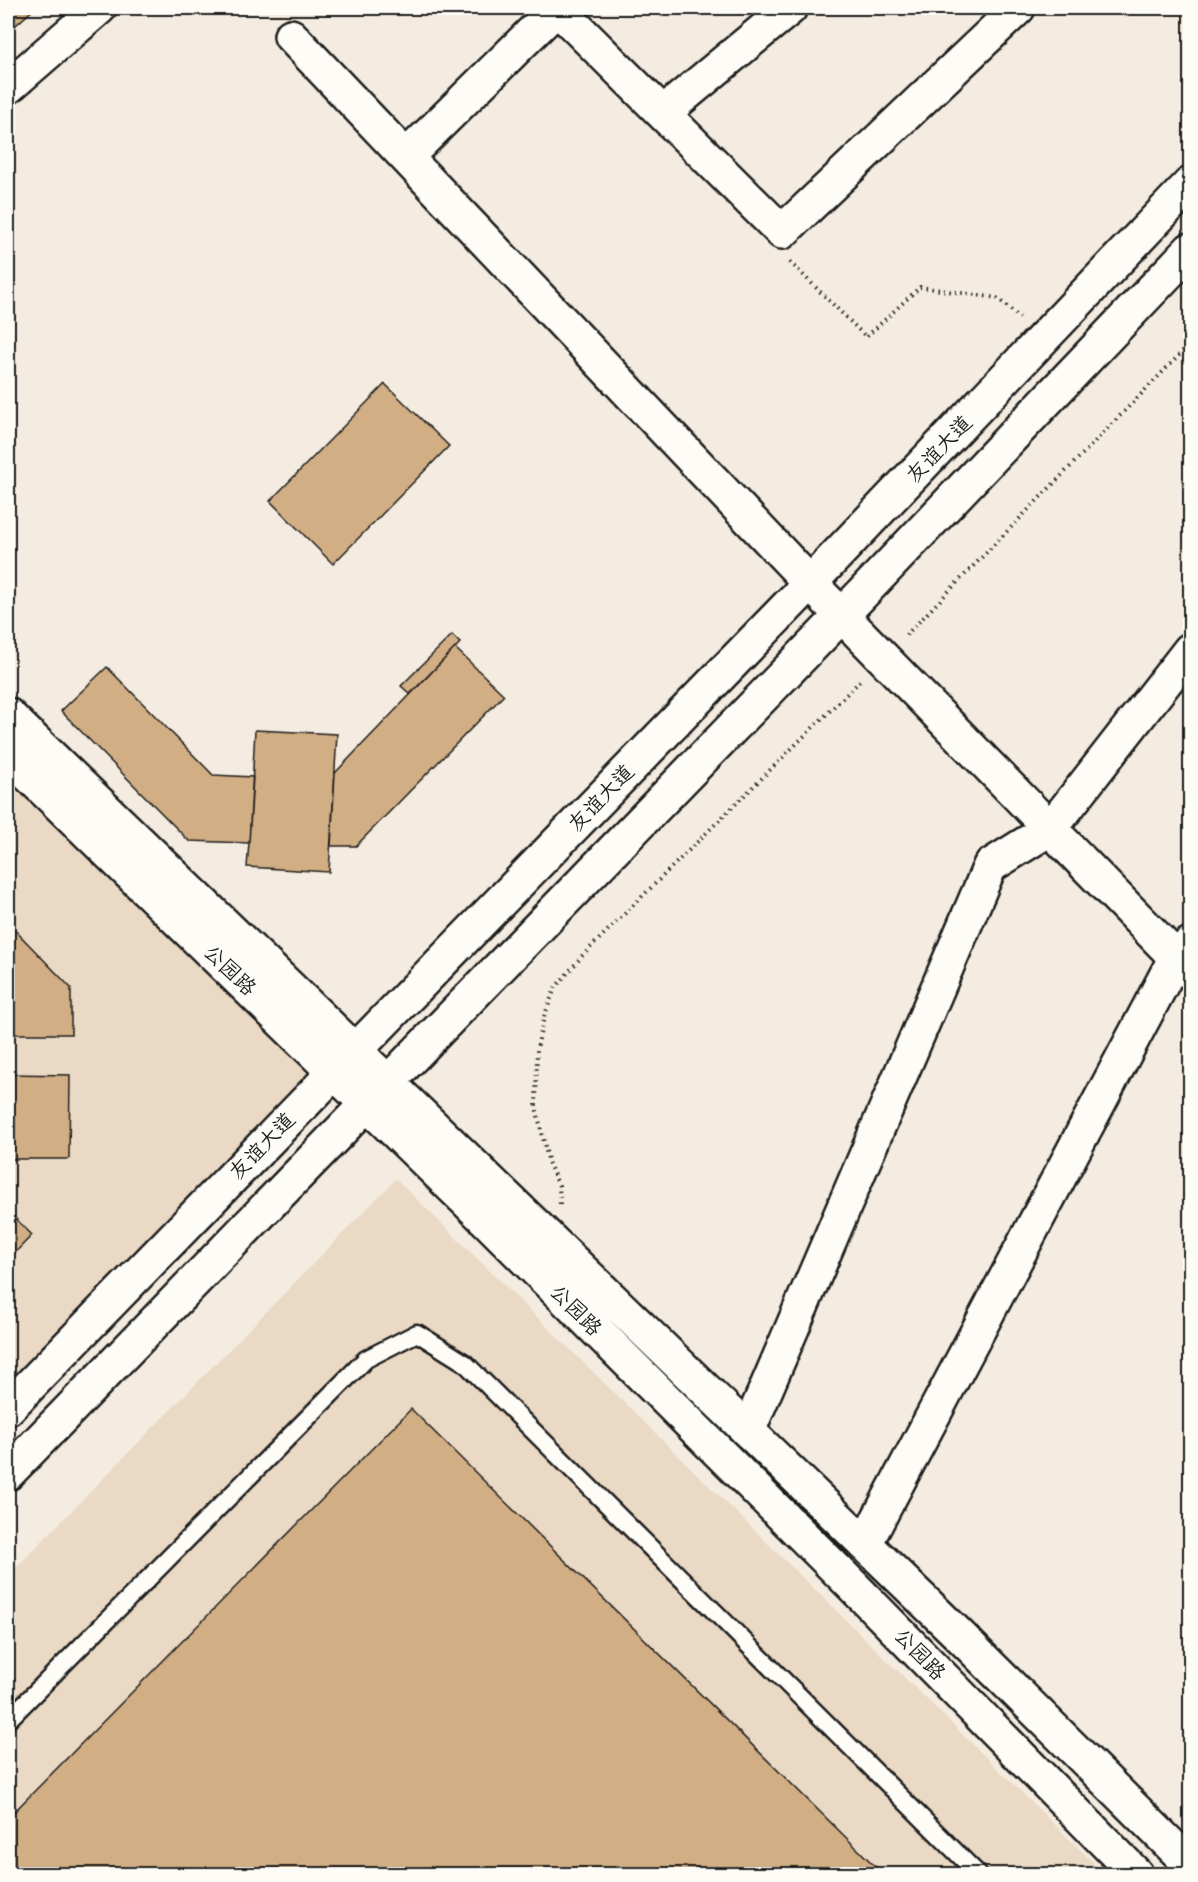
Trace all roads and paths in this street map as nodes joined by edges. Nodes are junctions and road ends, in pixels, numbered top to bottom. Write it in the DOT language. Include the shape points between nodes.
graph roads {
  1 [pos="99,8"];
  2 [pos="557,8"];
  3 [pos="790,8"];
  4 [pos="1018,8"];
  5 [pos="291,36"];
  6 [pos="8,87"];
  7 [pos="663,113"];
  8 [pos="406,157"];
  9 [pos="1191,184"];
  10 [pos="782,232"];
  11 [pos="1191,250"];
  12 [pos="1044,339"];
  13 [pos="1191,344"];
  14 [pos="810,583"];
  15 [pos="842,615"];
  16 [pos="1191,650"];
  17 [pos="884,658"];
  18 [pos="8,715"];
  19 [pos="8,755"];
  20 [pos="1051,828"];
  21 [pos="1186,958"];
  22 [pos="344,1061"];
  23 [pos="377,1093"];
  24 [pos="560,1214"];
  25 [pos="8,1408"];
  26 [pos="748,1431"];
  27 [pos="8,1473"];
  28 [pos="865,1544"];
  29 [pos="8,1720"];
  30 [pos="1191,1864"];
  31 [pos="978,1875"];
  32 [pos="1136,1875"];
  1 -- 6 [label="street"];
  2 -- 7 [label="street"];
  2 -- 8 [label="street"];
  3 -- 7 [label="street"];
  4 -- 10 [label="street"];
  5 -- 8 [label="street"];
  7 -- 10 [label="street"];
  8 -- 14 [label="street"];
  9 -- 12 [label="street, 友谊大道"];
  10 -- 12 [label="path" via="781,252 866,337 920,288 997,298"];
  11 -- 15 [label="street"];
  12 -- 14 [label="street, 友谊大道"];
  13 -- 17 [label="path"];
  14 -- 15 [label="street"];
  14 -- 22 [label="street, 友谊大道"];
  15 -- 17 [label="street"];
  15 -- 23 [label="street"];
  16 -- 20 [label="street"];
  17 -- 20 [label="street"];
  17 -- 24 [label="path" via="582,956 555,988 537,1048 536,1107 541,1137 559,1186"];
  18 -- 22 [label="street"];
  19 -- 22 [label="street, 公园路"];
  20 -- 21 [label="street"];
  20 -- 26 [label="street" via="990,866"];
  21 -- 28 [label="street"];
  22 -- 23 [label="street, 公园路"];
  22 -- 25 [label="street, 友谊大道"];
  23 -- 26 [label="street"];
  23 -- 27 [label="street"];
  23 -- 32 [label="street, 公园路"];
  26 -- 28 [label="street"];
  28 -- 30 [label="street"];
  29 -- 31 [label="lane" via="366,1359 417,1333 465,1363"];
}
